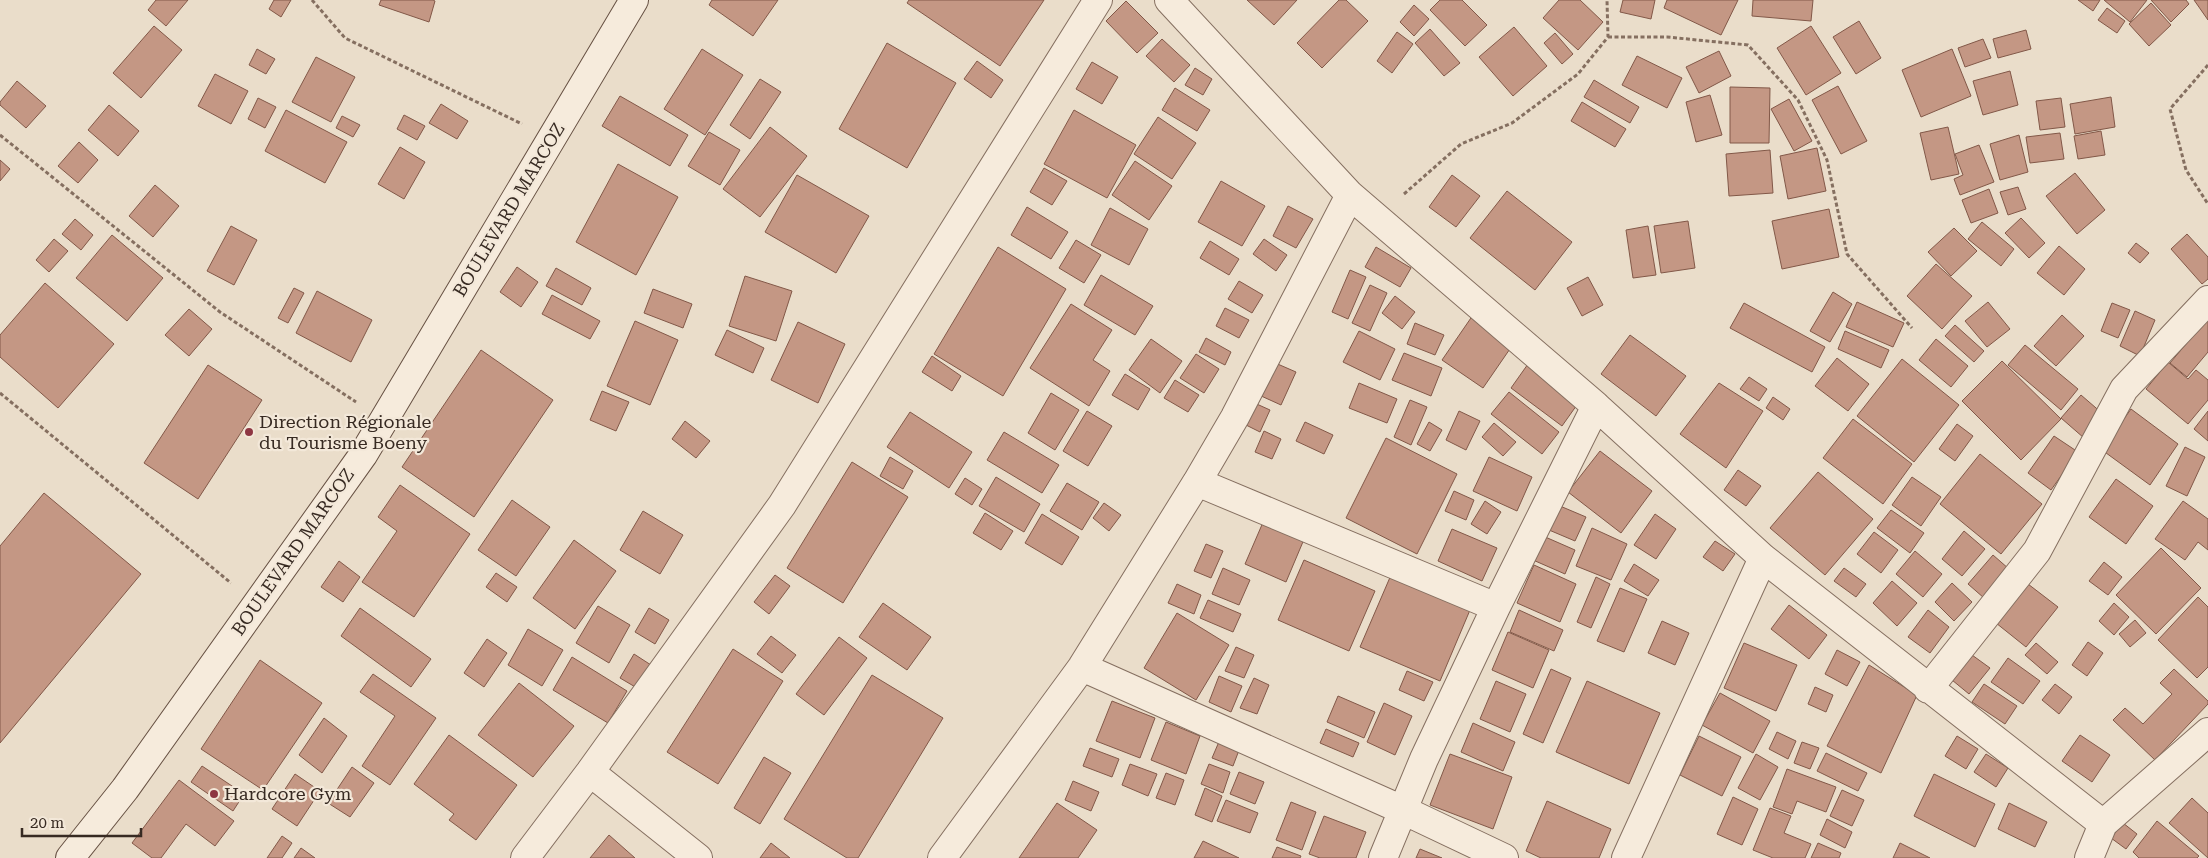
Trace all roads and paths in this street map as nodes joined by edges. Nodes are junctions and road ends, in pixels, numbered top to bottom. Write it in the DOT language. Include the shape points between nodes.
graph roads {
  1 [pos="312,0"];
  2 [pos="634,0"];
  3 [pos="1098,0"];
  4 [pos="1169,0"];
  5 [pos="1607,0"];
  6 [pos="1608,37"];
  7 [pos="2208,65"];
  8 [pos="0,135"];
  9 [pos="552,138"];
  10 [pos="1350,195"];
  11 [pos="2208,204"];
  12 [pos="1377,218"];
  13 [pos="2208,300"];
  14 [pos="1912,328"];
  15 [pos="0,393"];
  16 [pos="1596,406"];
  17 [pos="384,419"];
  18 [pos="1197,482"];
  19 [pos="1763,558"];
  20 [pos="257,604"];
  21 [pos="1496,607"];
  22 [pos="1082,667"];
  23 [pos="1928,689"];
  24 [pos="2208,732"];
  25 [pos="590,772"];
  26 [pos="1405,811"];
  27 [pos="2103,824"];
  28 [pos="947,857"];
  29 [pos="70,858"];
  30 [pos="525,858"];
  31 [pos="698,858"];
  32 [pos="1383,858"];
  33 [pos="1504,858"];
  34 [pos="1626,858"];
  35 [pos="2089,858"];
  1 -- 9 [label="path" via="345,38"];
  2 -- 9 [label="street, BOULEVARD MARCOZ"];
  3 -- 25 [label="street" via="782,505"];
  4 -- 10 [label="street"];
  5 -- 6 [label="path"];
  6 -- 12 [label="path" via="1578,74 1512,123 1460,144"];
  6 -- 14 [label="path" via="1666,37 1748,45 1798,100 1828,160 1847,254"];
  7 -- 11 [label="path" via="2170,109 2186,170"];
  8 -- 17 [label="path" via="220,312"];
  9 -- 17 [label="street, BOULEVARD MARCOZ"];
  10 -- 12 [label="street"];
  10 -- 18 [label="street" via="1235,417"];
  12 -- 16 [label="street"];
  13 -- 23 [label="street" via="2124,389 2037,551"];
  15 -- 20 [label="path"];
  16 -- 19 [label="street"];
  16 -- 21 [label="street"];
  17 -- 20 [label="street, BOULEVARD MARCOZ" via="363,455"];
  18 -- 21 [label="street"];
  18 -- 22 [label="street"];
  19 -- 23 [label="street"];
  19 -- 34 [label="street"];
  20 -- 29 [label="street, BOULEVARD MARCOZ" via="125,789"];
  21 -- 26 [label="street" via="1424,759"];
  22 -- 26 [label="street"];
  22 -- 28 [label="street"];
  23 -- 27 [label="street"];
  24 -- 27 [label="street"];
  25 -- 30 [label="street"];
  25 -- 31 [label="street"];
  26 -- 32 [label="street"];
  26 -- 33 [label="street"];
  27 -- 35 [label="street"];
}
